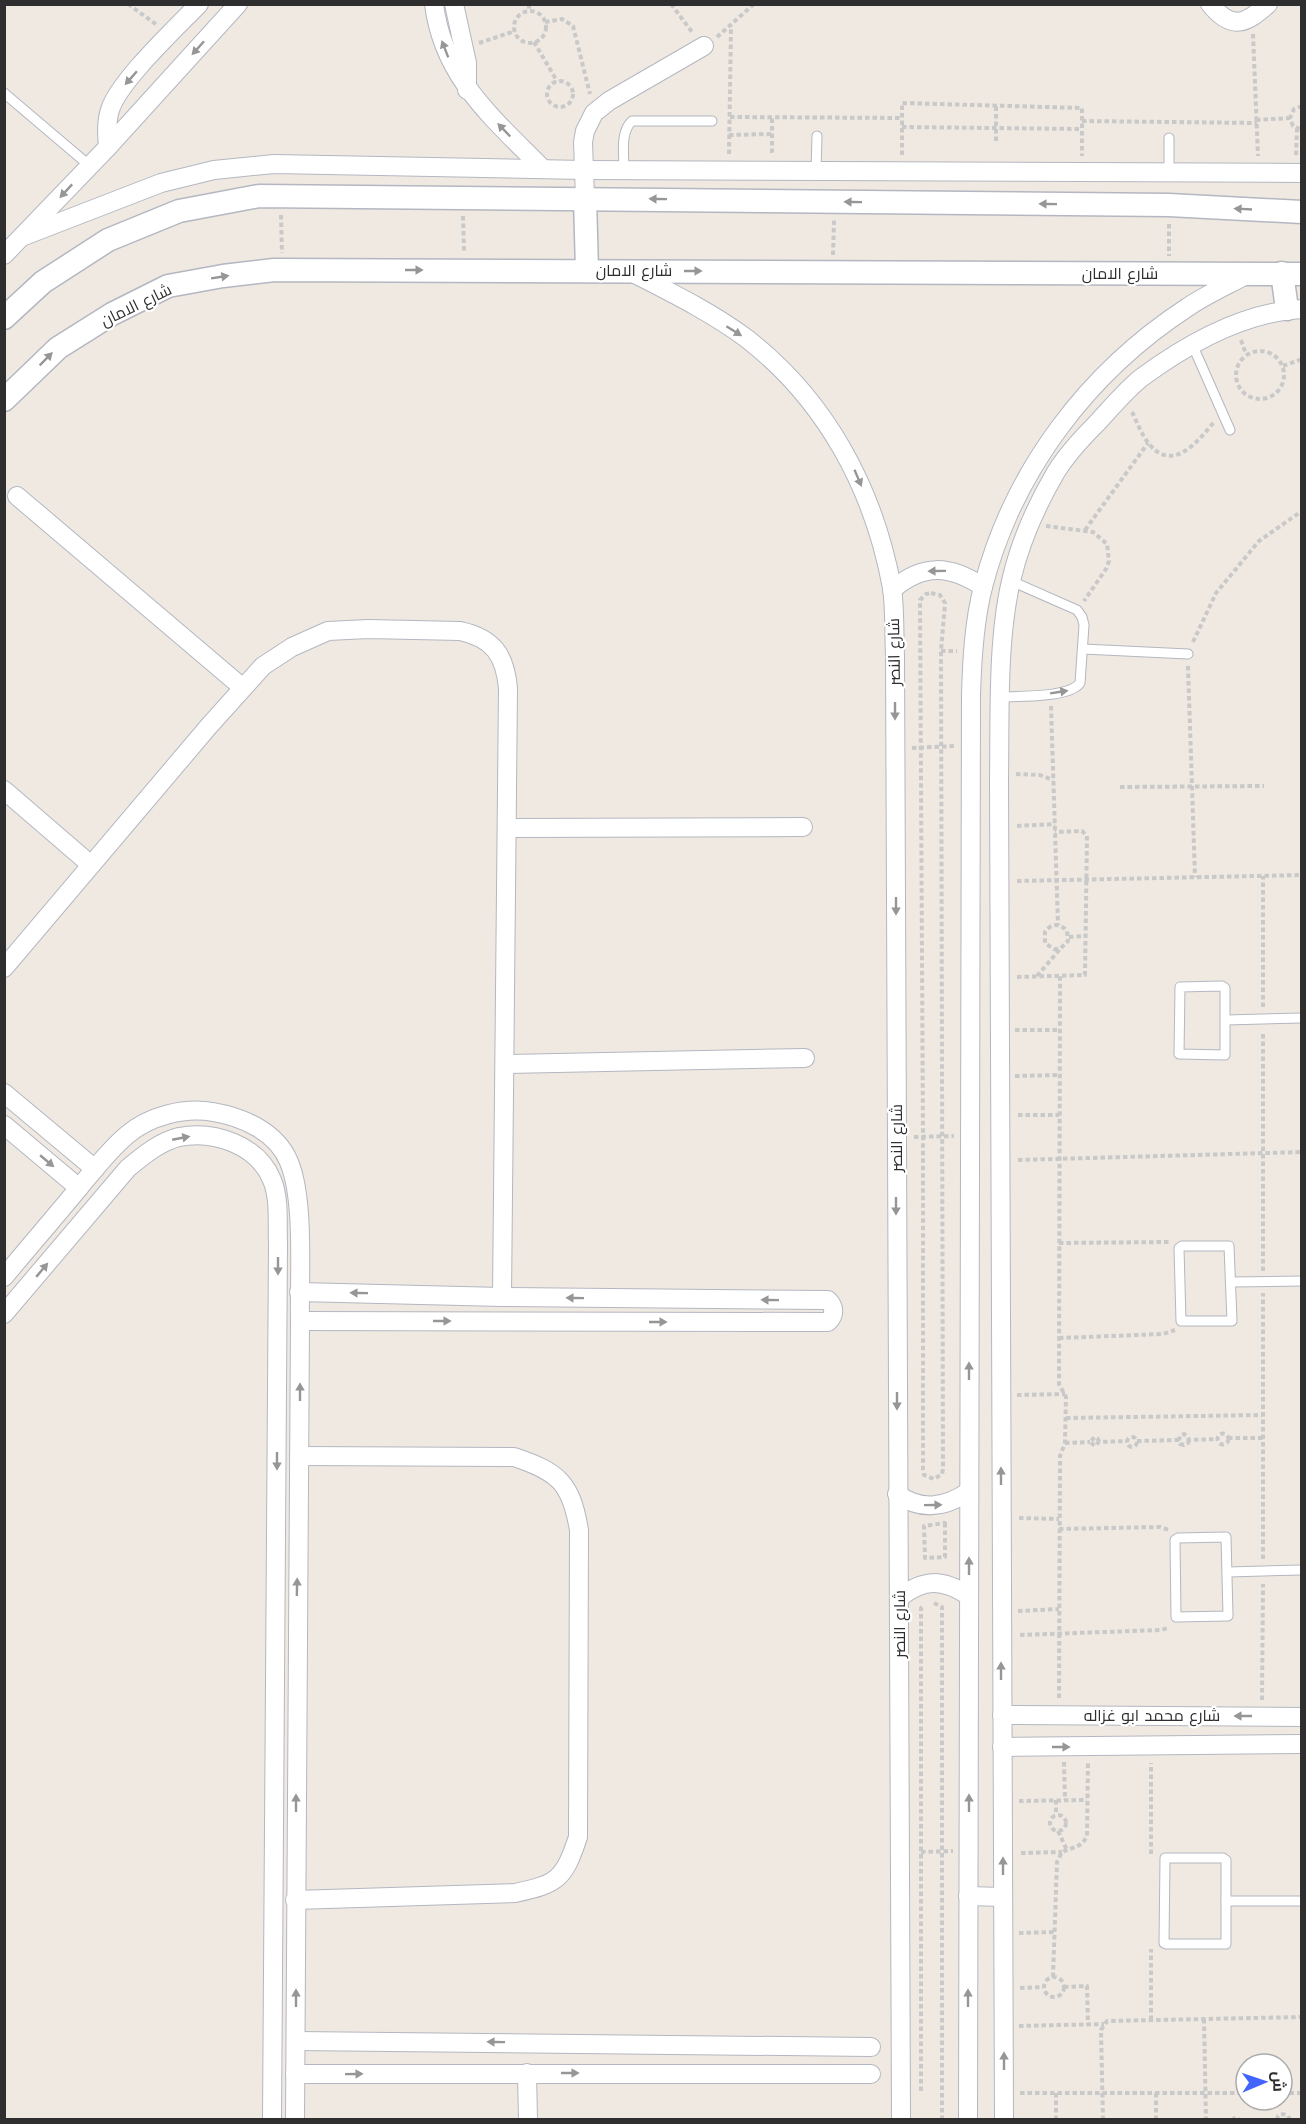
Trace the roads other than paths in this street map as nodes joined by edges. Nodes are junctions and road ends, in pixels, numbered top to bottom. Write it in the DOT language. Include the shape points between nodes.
graph roads {
  1 [pos="199,4"];
  2 [pos="238,4"];
  3 [pos="434,4"];
  4 [pos="454,4"];
  5 [pos="1210,4"];
  6 [pos="1268,4"];
  7 [pos="704,46"];
  8 [pos="467,90"];
  9 [pos="4,93"];
  10 [pos="712,122"];
  11 [pos="817,136"];
  12 [pos="1169,138"];
  13 [pos="108,147"];
  14 [pos="90,166"];
  15 [pos="543,169"];
  16 [pos="584,170"];
  17 [pos="624,170"];
  18 [pos="816,170"];
  19 [pos="1169,172"];
  20 [pos="1299,172"];
  21 [pos="585,198"];
  22 [pos="1302,212"];
  23 [pos="24,236"];
  24 [pos="4,255"];
  25 [pos="587,270"];
  26 [pos="629,271"];
  27 [pos="1250,273"];
  28 [pos="1292,274"];
  29 [pos="1294,309"];
  30 [pos="6,314"];
  31 [pos="1192,344"];
  32 [pos="4,400"];
  33 [pos="1230,430"];
  34 [pos="17,496"];
  35 [pos="1011,581"];
  36 [pos="983,587"];
  37 [pos="892,590"];
  38 [pos="1083,648"];
  39 [pos="1188,654"];
  40 [pos="243,688"];
  41 [pos="1000,696"];
  42 [pos="4,790"];
  43 [pos="803,827"];
  44 [pos="507,828"];
  45 [pos="91,865"];
  46 [pos="4,968"];
  47 [pos="1302,1018"];
  48 [pos="1226,1020"];
  49 [pos="805,1058"];
  50 [pos="505,1064"];
  51 [pos="4,1093"];
  52 [pos="31,1115"];
  53 [pos="10,1130"];
  54 [pos="95,1169"];
  55 [pos="79,1188"];
  56 [pos="1000,1200"];
  57 [pos="970,1202"];
  58 [pos="4,1277"];
  59 [pos="1302,1281"];
  60 [pos="1231,1282"];
  61 [pos="300,1292"];
  62 [pos="403,1294"];
  63 [pos="502,1297"];
  64 [pos="728,1299"];
  65 [pos="4,1314"];
  66 [pos="300,1321"];
  67 [pos="403,1321"];
  68 [pos="728,1322"];
  69 [pos="299,1456"];
  70 [pos="968,1492"];
  71 [pos="897,1494"];
  72 [pos="1302,1570"];
  73 [pos="1228,1572"];
  74 [pos="969,1596"];
  75 [pos="899,1598"];
  76 [pos="276,1628"];
  77 [pos="297,1628"];
  78 [pos="1002,1715"];
  79 [pos="1302,1717"];
  80 [pos="1302,1744"];
  81 [pos="1002,1747"];
  82 [pos="968,1896"];
  83 [pos="1003,1897"];
  84 [pos="295,1900"];
  85 [pos="1226,1901"];
  86 [pos="1302,1901"];
  87 [pos="296,2041"];
  88 [pos="423,2041"];
  89 [pos="681,2044"];
  90 [pos="871,2047"];
  91 [pos="424,2073"];
  92 [pos="527,2073"];
  93 [pos="681,2073"];
  94 [pos="295,2074"];
  95 [pos="871,2074"];
  96 [pos="272,2120"];
  97 [pos="295,2120"];
  98 [pos="528,2120"];
  99 [pos="901,2120"];
  100 [pos="968,2120"];
  101 [pos="1004,2120"];
  1 -- 13 [label="street, one-way" via="114,99 107,125"];
  2 -- 13 [label="street, one-way"];
  8 -- 3 [label="street, one-way" via="447,54"];
  4 -- 8 [label="street" via="467,63"];
  5 -- 6 [label="street" via="1229,21 1243,22"];
  7 -- 16 [label="street" via="594,113 585,131"];
  15 -- 8 [label="street, one-way"];
  9 -- 14 [label="lane"];
  10 -- 17 [label="lane" via="632,122 625,133"];
  11 -- 18 [label="lane"];
  12 -- 19 [label="lane"];
  13 -- 14 [label="street"];
  14 -- 23 [label="street, one-way"];
  15 -- 16 [label="street"];
  15 -- 23 [label="street" via="244,165 161,183"];
  16 -- 17 [label="street"];
  16 -- 21 [label="street"];
  17 -- 18 [label="street"];
  18 -- 19 [label="street"];
  19 -- 20 [label="street"];
  22 -- 21 [label="street, one-way" via="1169,206"];
  21 -- 25 [label="street"];
  21 -- 30 [label="street" via="259,196 179,211 108,240 43,282"];
  23 -- 24 [label="street"];
  25 -- 26 [label="street, شارع الامان"];
  32 -- 25 [label="street, شارع الامان, one-way" via="58,348 112,314 168,286 283,270"];
  26 -- 27 [label="street, شارع الامان, one-way"];
  26 -- 37 [label="street, شارع النصر, one-way" via="686,300 745,338 789,376 825,421 855,470 877,524"];
  27 -- 28 [label="street, شارع الامان"];
  27 -- 36 [label="street" via="1189,306 1133,348 1060,425 1007,515"];
  28 -- 29 [label="street"];
  29 -- 31 [label="street" via="1235,324"];
  31 -- 33 [label="lane"];
  31 -- 35 [label="street" via="1140,379 1081,439 1057,471 1028,525"];
  34 -- 40 [label="street"];
  35 -- 38 [label="lane" via="1077,610 1084,626"];
  35 -- 41 [label="street"];
  36 -- 37 [label="street, one-way" via="956,572 938,569 920,572"];
  36 -- 57 [label="street" via="973,650"];
  37 -- 71 [label="street, شارع النصر, one-way"];
  38 -- 39 [label="lane"];
  41 -- 38 [label="lane, one-way" via="1051,694 1076,688 1080,684"];
  40 -- 44 [label="street" via="263,666 328,631 460,631 486,640 496,649 507,674"];
  40 -- 45 [label="street"];
  41 -- 56 [label="street"];
  42 -- 45 [label="street"];
  43 -- 44 [label="street"];
  44 -- 50 [label="street"];
  45 -- 46 [label="street"];
  47 -- 48 [label="lane"];
  48 -- 48 [label="lane" via="1224,987 1180,987 1179,1054 1226,1055"];
  49 -- 50 [label="street"];
  50 -- 63 [label="street"];
  51 -- 52 [label="street"];
  52 -- 53 [label="street"];
  52 -- 54 [label="street"];
  53 -- 55 [label="street, one-way"];
  54 -- 55 [label="street"];
  54 -- 61 [label="street" via="127,1134 150,1120 176,1112 229,1114 254,1125 275,1141 289,1162 299,1211"];
  55 -- 58 [label="street"];
  56 -- 57 [label="street"];
  78 -- 56 [label="street, one-way"];
  70 -- 57 [label="street, one-way"];
  59 -- 60 [label="lane"];
  60 -- 60 [label="lane" via="1229,1246 1182,1246 1181,1321 1231,1321"];
  62 -- 61 [label="street, one-way"];
  61 -- 66 [label="street"];
  62 -- 63 [label="street"];
  62 -- 67 [label="street"];
  64 -- 63 [label="street, one-way"];
  64 -- 68 [label="street"];
  68 -- 64 [label="street, one-way" via="828,1322 834,1311 828,1300"];
  65 -- 76 [label="street, one-way" via="128,1168 150,1150 178,1137 208,1135 237,1143 257,1158 272,1180 277,1208"];
  66 -- 67 [label="street"];
  69 -- 66 [label="street, one-way"];
  67 -- 68 [label="street, one-way"];
  77 -- 69 [label="street, one-way"];
  69 -- 84 [label="street" via="514,1457 541,1466 563,1482 575,1505 579,1530 578,1837 560,1877 539,1888 515,1893"];
  71 -- 70 [label="street, one-way" via="907,1501 932,1507 945,1505"];
  74 -- 70 [label="street, one-way"];
  71 -- 75 [label="street, شارع النصر"];
  72 -- 73 [label="lane"];
  73 -- 73 [label="lane" via="1226,1537 1176,1539 1176,1617 1228,1616"];
  74 -- 75 [label="street" via="933,1582"];
  82 -- 74 [label="street, one-way"];
  75 -- 99 [label="street, شارع النصر"];
  76 -- 77 [label="street"];
  76 -- 96 [label="street"];
  84 -- 77 [label="street, one-way"];
  79 -- 78 [label="street, شارع محمد ابو غزاله, one-way"];
  78 -- 81 [label="street"];
  81 -- 80 [label="street, شارع محمد ابو غزاله, one-way"];
  83 -- 81 [label="street, one-way"];
  82 -- 83 [label="street"];
  100 -- 82 [label="street, one-way"];
  101 -- 83 [label="street, one-way"];
  87 -- 84 [label="street, one-way"];
  85 -- 85 [label="lane" via="1225,1858 1166,1858 1165,1944 1226,1944"];
  85 -- 86 [label="lane"];
  87 -- 88 [label="street"];
  87 -- 94 [label="street"];
  89 -- 88 [label="street, one-way"];
  88 -- 91 [label="street"];
  89 -- 90 [label="street"];
  89 -- 93 [label="street"];
  91 -- 92 [label="street"];
  94 -- 91 [label="street, one-way"];
  92 -- 93 [label="street, one-way"];
  92 -- 98 [label="street"];
  93 -- 95 [label="street"];
  94 -- 97 [label="street"];
}
